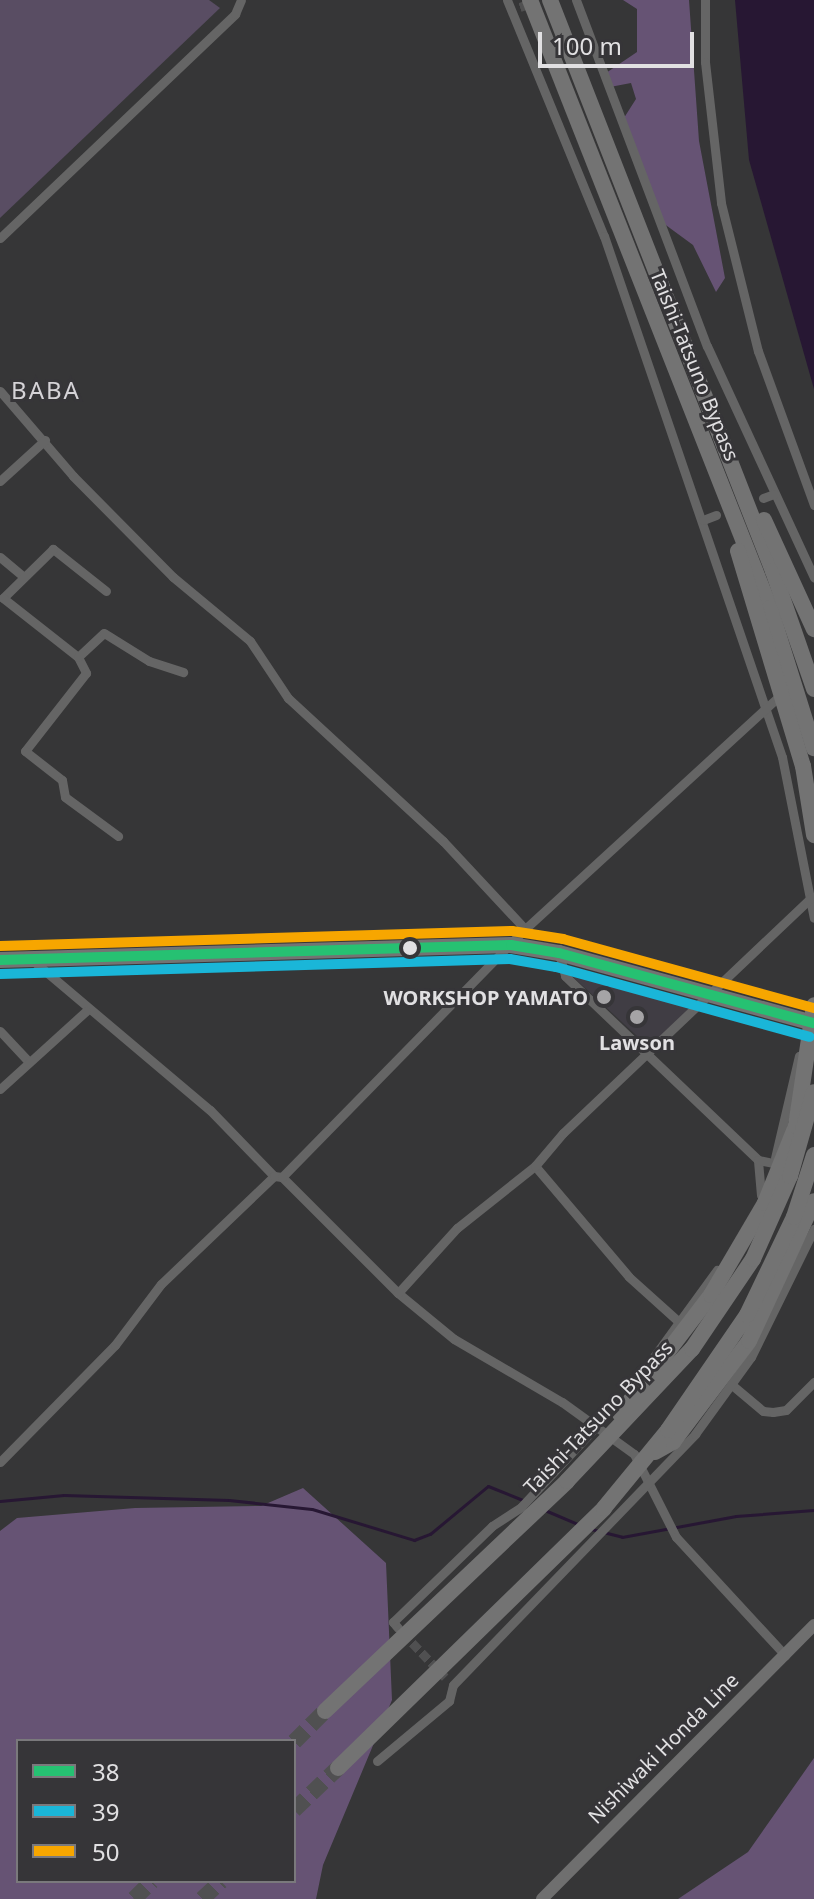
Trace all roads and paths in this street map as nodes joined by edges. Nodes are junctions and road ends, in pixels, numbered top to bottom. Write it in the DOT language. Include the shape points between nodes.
graph roads {
  1 [pos="507,0"];
  2 [pos="550,0"];
  3 [pos="576,0"];
  4 [pos="705,0"];
  5 [pos="235,2"];
  6 [pos="521,6"];
  7 [pos="0,238"];
  8 [pos="0,391"];
  9 [pos="707,400"];
  10 [pos="45,440"];
  11 [pos="0,481"];
  12 [pos="774,494"];
  13 [pos="763,498"];
  14 [pos="814,505"];
  15 [pos="716,515"];
  16 [pos="703,520"];
  17 [pos="735,520"];
  18 [pos="0,557"];
  19 [pos="24,577"];
  20 [pos="814,578"];
  21 [pos="106,591"];
  22 [pos="814,629"];
  23 [pos="78,657"];
  24 [pos="183,672"];
  25 [pos="814,689"];
  26 [pos="777,698"];
  27 [pos="765,706"];
  28 [pos="813,744"];
  29 [pos="814,835"];
  30 [pos="118,836"];
  31 [pos="812,897"];
  32 [pos="814,918"];
  33 [pos="525,929"];
  34 [pos="511,945"];
  35 [pos="559,953"];
  36 [pos="31,959"];
  37 [pos="0,960"];
  38 [pos="709,996"];
  39 [pos="814,1005"];
  40 [pos="86,1011"];
  41 [pos="813,1023"];
  42 [pos="0,1031"];
  43 [pos="648,1054"];
  44 [pos="29,1062"];
  45 [pos="0,1089"];
  46 [pos="814,1092"];
  47 [pos="814,1155"];
  48 [pos="758,1160"];
  49 [pos="774,1163"];
  50 [pos="535,1166"];
  51 [pos="278,1177"];
  52 [pos="763,1199"];
  53 [pos="814,1201"];
  54 [pos="810,1225"];
  55 [pos="398,1293"];
  56 [pos="680,1323"];
  57 [pos="814,1382"];
  58 [pos="732,1385"];
  59 [pos="598,1431"];
  60 [pos="648,1456"];
  61 [pos="0,1462"];
  62 [pos="567,1481"];
  63 [pos="650,1486"];
  64 [pos="395,1625"];
  65 [pos="814,1625"];
  66 [pos="785,1655"];
  67 [pos="445,1677"];
  68 [pos="453,1685"];
  69 [pos="325,1711"];
  70 [pos="377,1761"];
  71 [pos="338,1768"];
  72 [pos="542,1899"];
  1 -- 6 [label="street"];
  2 -- 9 [label="highway, Taishi-Tatsuno Bypass"];
  3 -- 12 [label="street" via="651,218"];
  4 -- 14 [label="street" via="705,62 721,203 758,351"];
  5 -- 7 [label="street" via="235,14"];
  6 -- 16 [label="street" via="609,234"];
  6 -- 17 [label="highway, Taishi-Tatsuno Bypass"];
  8 -- 10 [label="street"];
  9 -- 22 [label="highway"];
  9 -- 25 [label="highway, Taishi-Tatsuno Bypass"];
  10 -- 11 [label="street"];
  10 -- 33 [label="street" via="73,476 173,577 250,641 288,698 443,841"];
  12 -- 13 [label="street"];
  12 -- 20 [label="street"];
  15 -- 16 [label="street"];
  16 -- 27 [label="street"];
  17 -- 28 [label="highway, Taishi-Tatsuno Bypass" via="770,608"];
  17 -- 29 [label="highway" via="739,558 803,766"];
  18 -- 19 [label="street"];
  19 -- 21 [label="street" via="53,549"];
  19 -- 23 [label="street" via="3,598"];
  23 -- 24 [label="street" via="104,633 149,661"];
  23 -- 30 [label="street" via="86,673 25,751 62,780 65,797"];
  26 -- 27 [label="street"];
  27 -- 31 [label="street" via="789,784"];
  27 -- 33 [label="street"];
  31 -- 32 [label="street"];
  31 -- 38 [label="street"];
  33 -- 34 [label="street"];
  34 -- 35 [label="highway"];
  34 -- 36 [label="highway"];
  34 -- 51 [label="street"];
  35 -- 38 [label="highway"];
  35 -- 43 [label="street" via="565,976"];
  36 -- 37 [label="highway"];
  36 -- 40 [label="street"];
  38 -- 41 [label="highway"];
  38 -- 43 [label="street"];
  39 -- 41 [label="highway"];
  40 -- 44 [label="street"];
  40 -- 51 [label="street" via="210,1110"];
  41 -- 49 [label="street"];
  41 -- 52 [label="highway" via="796,1126"];
  42 -- 44 [label="street"];
  43 -- 48 [label="street"];
  43 -- 50 [label="street"];
  44 -- 45 [label="street"];
  46 -- 62 [label="highway, Taishi-Tatsuno Bypass" via="776,1210 727,1302 667,1379"];
  47 -- 60 [label="highway" via="794,1217 747,1315"];
  48 -- 49 [label="street"];
  48 -- 52 [label="street"];
  49 -- 52 [label="street"];
  50 -- 55 [label="street" via="457,1228"];
  50 -- 56 [label="street" via="629,1277"];
  51 -- 55 [label="street"];
  51 -- 61 [label="street" via="161,1284 115,1345"];
  52 -- 56 [label="street"];
  52 -- 62 [label="highway" via="711,1295"];
  53 -- 54 [label="highway"];
  54 -- 58 [label="street" via="782,1301"];
  54 -- 60 [label="highway" via="749,1341 673,1442"];
  55 -- 59 [label="street" via="476,1355 562,1402"];
  56 -- 59 [label="street"];
  57 -- 58 [label="street" via="786,1410 773,1412 763,1411"];
  58 -- 63 [label="street"];
  59 -- 63 [label="street" via="634,1454"];
  59 -- 64 [label="street"];
  60 -- 71 [label="highway"];
  62 -- 69 [label="highway, Taishi-Tatsuno Bypass"];
  63 -- 66 [label="street" via="676,1537"];
  63 -- 68 [label="street"];
  65 -- 66 [label="main road, Nishiwaki Honda Line"];
  66 -- 72 [label="main road, Nishiwaki Honda Line"];
  67 -- 68 [label="street"];
  68 -- 70 [label="street" via="449,1701"];
}
